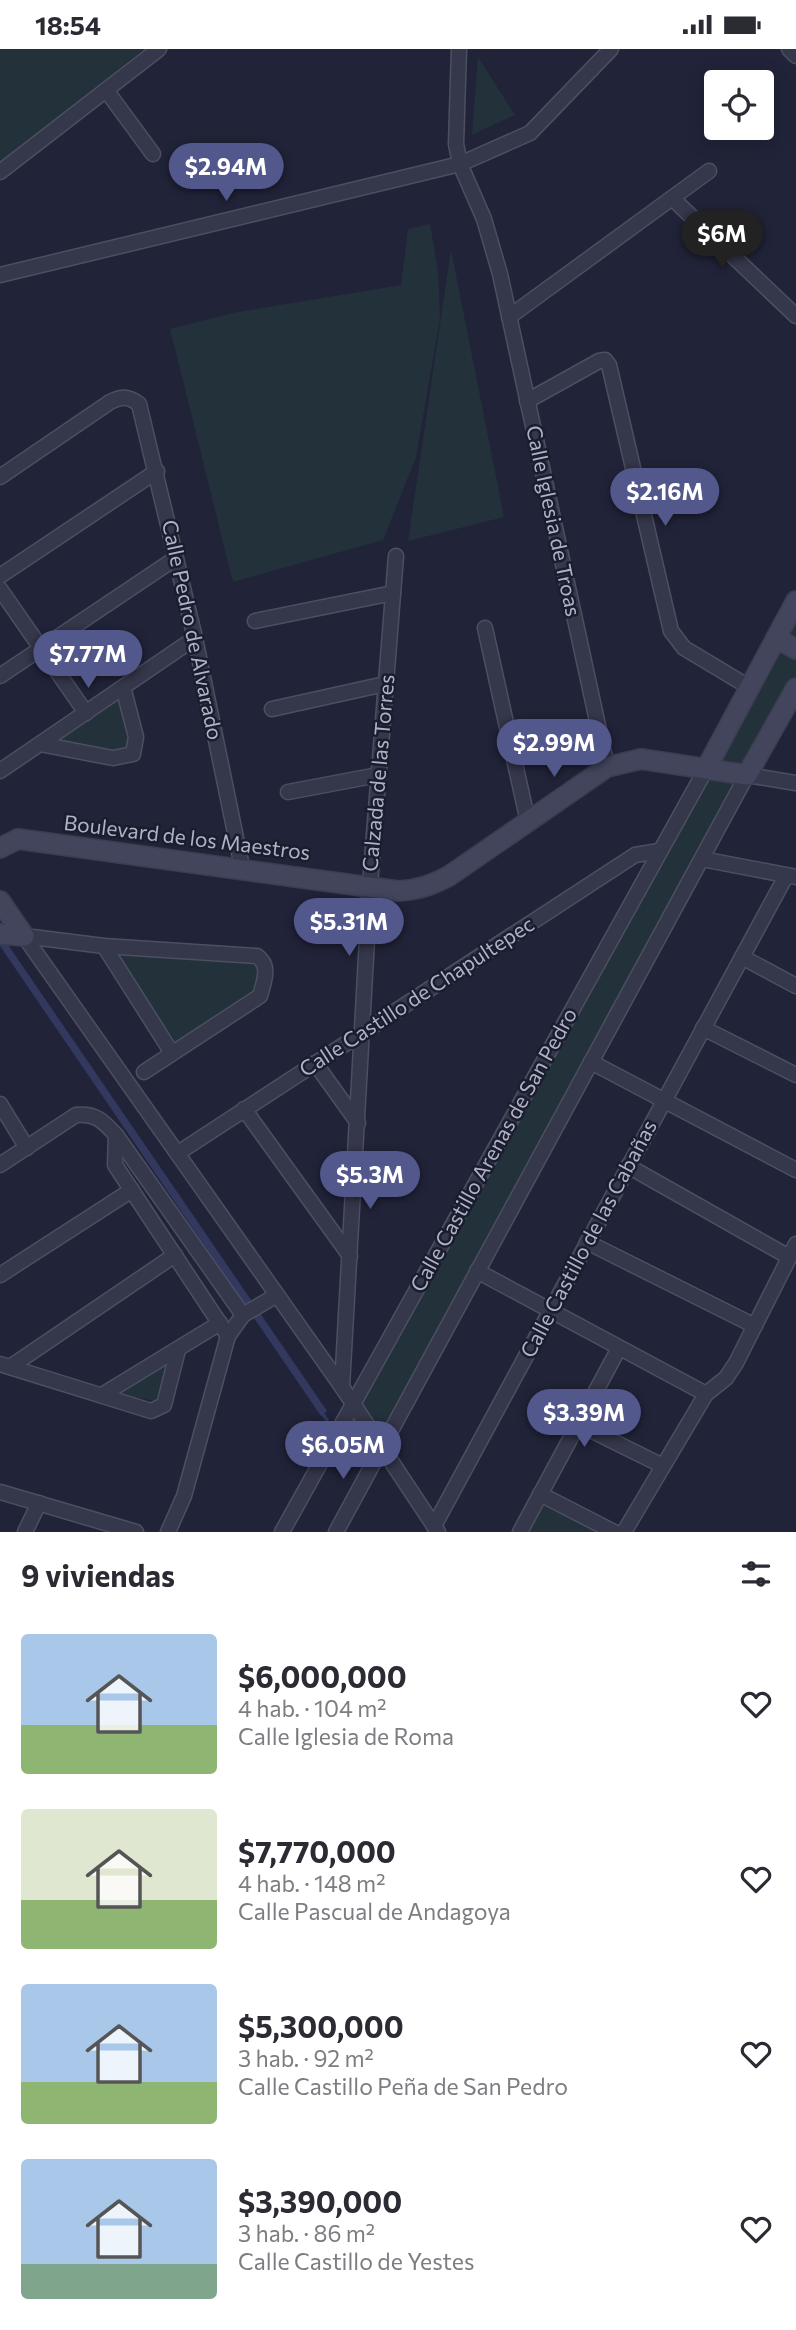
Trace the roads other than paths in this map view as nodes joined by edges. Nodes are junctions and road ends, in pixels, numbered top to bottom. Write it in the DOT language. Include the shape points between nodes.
graph roads {
  1 [pos="159,49"];
  2 [pos="459,49"];
  3 [pos="611,49"];
  4 [pos="789,49"];
  5 [pos="796,55"];
  6 [pos="106,90"];
  7 [pos="153,154"];
  8 [pos="460,164"];
  9 [pos="709,171"];
  10 [pos="0,172"];
  11 [pos="672,198"];
  12 [pos="0,275"];
  13 [pos="796,316"];
  14 [pos="509,317"];
  15 [pos="527,401"];
  16 [pos="157,471"];
  17 [pos="0,477"];
  18 [pos="396,556"];
  19 [pos="176,558"];
  20 [pos="0,576"];
  21 [pos="0,589"];
  22 [pos="393,593"];
  23 [pos="796,601"];
  24 [pos="255,621"];
  25 [pos="485,628"];
  26 [pos="195,638"];
  27 [pos="776,638"];
  28 [pos="41,648"];
  29 [pos="796,649"];
  30 [pos="0,676"];
  31 [pos="386,684"];
  32 [pos="123,687"];
  33 [pos="750,687"];
  34 [pos="796,688"];
  35 [pos="272,709"];
  36 [pos="86,713"];
  37 [pos="40,744"];
  38 [pos="607,767"];
  39 [pos="706,769"];
  40 [pos="0,771"];
  41 [pos="378,775"];
  42 [pos="747,775"];
  43 [pos="796,783"];
  44 [pos="288,792"];
  45 [pos="528,822"];
  46 [pos="0,848"];
  47 [pos="659,851"];
  48 [pos="702,859"];
  49 [pos="242,867"];
  50 [pos="791,877"];
  51 [pos="370,885"];
  52 [pos="0,901"];
  53 [pos="11,935"];
  54 [pos="104,946"];
  55 [pos="742,957"];
  56 [pos="796,986"];
  57 [pos="703,1028"];
  58 [pos="363,1032"];
  59 [pos="172,1053"];
  60 [pos="591,1062"];
  61 [pos="315,1063"];
  62 [pos="144,1072"];
  63 [pos="796,1075"];
  64 [pos="664,1099"];
  65 [pos="0,1104"];
  66 [pos="244,1109"];
  67 [pos="358,1123"];
  68 [pos="116,1135"];
  69 [pos="27,1148"];
  70 [pos="177,1153"];
  71 [pos="0,1165"];
  72 [pos="628,1166"];
  73 [pos="796,1170"];
  74 [pos="132,1190"];
  75 [pos="587,1242"];
  76 [pos="793,1251"];
  77 [pos="175,1255"];
  78 [pos="350,1256"];
  79 [pos="477,1271"];
  80 [pos="0,1275"];
  81 [pos="277,1295"];
  82 [pos="251,1311"];
  83 [pos="551,1311"];
  84 [pos="220,1323"];
  85 [pos="755,1326"];
  86 [pos="229,1336"];
  87 [pos="178,1349"];
  88 [pos="618,1350"];
  89 [pos="5,1365"];
  90 [pos="342,1387"];
  91 [pos="706,1394"];
  92 [pos="102,1395"];
  93 [pos="353,1405"];
  94 [pos="578,1424"];
  95 [pos="381,1447"];
  96 [pos="663,1465"];
  97 [pos="0,1492"];
  98 [pos="540,1494"];
  99 [pos="39,1503"];
  100 [pos="436,1529"];
  101 [pos="24,1532"];
  102 [pos="136,1532"];
  103 [pos="168,1532"];
  104 [pos="282,1532"];
  105 [pos="336,1532"];
  106 [pos="520,1532"];
  107 [pos="614,1532"];
  108 [pos="624,1532"];
  1 -- 6 [label="street"];
  2 -- 8 [label="street, Calle Iglesia de Troas" via="456,144"];
  3 -- 8 [label="street" via="530,133"];
  4 -- 5 [label="street"];
  6 -- 7 [label="street"];
  6 -- 10 [label="street"];
  8 -- 12 [label="street"];
  8 -- 14 [label="street, Calle Iglesia de Troas" via="484,219"];
  9 -- 11 [label="street"];
  11 -- 13 [label="street"];
  11 -- 14 [label="street"];
  14 -- 15 [label="street, Calle Iglesia de Troas"];
  15 -- 33 [label="street" via="599,361 609,365 671,631 684,648"];
  15 -- 38 [label="street, Calle Iglesia de Troas"];
  16 -- 17 [label="street, Calle Pedro de Alvarado" via="139,404 120,397"];
  16 -- 19 [label="street, Calle Pedro de Alvarado"];
  16 -- 20 [label="street"];
  18 -- 22 [label="street, Calzada de las Torres"];
  19 -- 26 [label="street, Calle Pedro de Alvarado"];
  19 -- 28 [label="street"];
  21 -- 28 [label="street"];
  22 -- 24 [label="street"];
  22 -- 31 [label="street, Calzada de las Torres"];
  23 -- 27 [label="main road"];
  25 -- 45 [label="street"];
  26 -- 32 [label="street"];
  26 -- 49 [label="street, Calle Pedro de Alvarado"];
  27 -- 29 [label="main road"];
  27 -- 33 [label="main road"];
  28 -- 30 [label="street"];
  28 -- 36 [label="street"];
  31 -- 35 [label="street"];
  31 -- 41 [label="street, Calzada de las Torres"];
  32 -- 36 [label="street"];
  32 -- 37 [label="street" via="136,737 133,754 113,758"];
  33 -- 39 [label="main road"];
  34 -- 42 [label="main road"];
  36 -- 37 [label="street"];
  37 -- 40 [label="street"];
  38 -- 39 [label="main road" via="641,759"];
  38 -- 45 [label="main road, Boulevard de los Maestros"];
  39 -- 42 [label="main road"];
  39 -- 47 [label="street, Calle Castillo Arenas de San Pedro"];
  41 -- 44 [label="street"];
  41 -- 51 [label="street, Calzada de las Torres"];
  42 -- 43 [label="street"];
  42 -- 48 [label="street, Calle Castillo Arenas de San Pedro"];
  45 -- 51 [label="main road, Boulevard de los Maestros" via="429,886 398,891"];
  46 -- 49 [label="main road, Boulevard de los Maestros" via="18,839"];
  47 -- 58 [label="street, Calle Castillo de Chapultepec" via="635,855"];
  47 -- 93 [label="street, Calle Castillo Arenas de San Pedro"];
  48 -- 50 [label="street"];
  48 -- 60 [label="street, Calle Castillo Arenas de San Pedro"];
  49 -- 51 [label="main road, Boulevard de los Maestros"];
  50 -- 55 [label="street, Calle Castillo de las Cabañas"];
  51 -- 58 [label="street, Calzada de las Torres"];
  52 -- 53 [label="main road"];
  53 -- 54 [label="street"];
  53 -- 70 [label="street"];
  54 -- 59 [label="street"];
  54 -- 59 [label="street" via="257,956 264,961 267,970 260,996"];
  55 -- 56 [label="street"];
  55 -- 57 [label="street, Calle Castillo de las Cabañas"];
  57 -- 63 [label="street"];
  57 -- 64 [label="street, Calle Castillo de las Cabañas"];
  58 -- 61 [label="street, Calle Castillo de Chapultepec"];
  58 -- 67 [label="street, Calzada de las Torres"];
  59 -- 62 [label="street"];
  60 -- 64 [label="street"];
  60 -- 79 [label="street, Calle Castillo Arenas de San Pedro"];
  61 -- 66 [label="street, Calle Castillo de Chapultepec"];
  61 -- 67 [label="street"];
  64 -- 72 [label="street, Calle Castillo de las Cabañas"];
  64 -- 73 [label="street"];
  65 -- 69 [label="street"];
  66 -- 70 [label="street, Calle Castillo de Chapultepec"];
  66 -- 78 [label="street"];
  67 -- 78 [label="street, Calzada de las Torres"];
  68 -- 69 [label="street" via="100,1118 76,1115"];
  68 -- 74 [label="street" via="115,1165"];
  68 -- 82 [label="street"];
  69 -- 71 [label="street"];
  70 -- 81 [label="street"];
  72 -- 75 [label="street, Calle Castillo de las Cabañas"];
  72 -- 76 [label="street"];
  74 -- 77 [label="street"];
  74 -- 80 [label="street"];
  75 -- 83 [label="street, Calle Castillo de las Cabañas"];
  75 -- 85 [label="street"];
  76 -- 85 [label="street"];
  77 -- 84 [label="street"];
  77 -- 89 [label="street"];
  78 -- 90 [label="street, Calzada de las Torres"];
  79 -- 83 [label="street"];
  79 -- 95 [label="street, Calle Castillo Arenas de San Pedro"];
  81 -- 82 [label="street"];
  81 -- 90 [label="street"];
  82 -- 86 [label="street"];
  83 -- 88 [label="street"];
  83 -- 100 [label="street, Calle Castillo de las Cabañas"];
  84 -- 86 [label="street"];
  84 -- 87 [label="street"];
  85 -- 91 [label="street" via="726,1378"];
  86 -- 103 [label="street" via="184,1496"];
  87 -- 92 [label="street"];
  87 -- 92 [label="street" via="164,1405 159,1409 151,1411"];
  88 -- 91 [label="street"];
  88 -- 94 [label="street"];
  89 -- 92 [label="street"];
  90 -- 93 [label="street"];
  91 -- 96 [label="street"];
  93 -- 95 [label="street"];
  93 -- 104 [label="street, Calle Castillo Arenas de San Pedro"];
  94 -- 96 [label="street"];
  94 -- 98 [label="street"];
  95 -- 100 [label="street"];
  95 -- 105 [label="street, Calle Castillo Arenas de San Pedro"];
  96 -- 108 [label="street"];
  97 -- 99 [label="street"];
  98 -- 106 [label="street"];
  98 -- 107 [label="street"];
  99 -- 101 [label="street"];
  99 -- 102 [label="street"];
}
